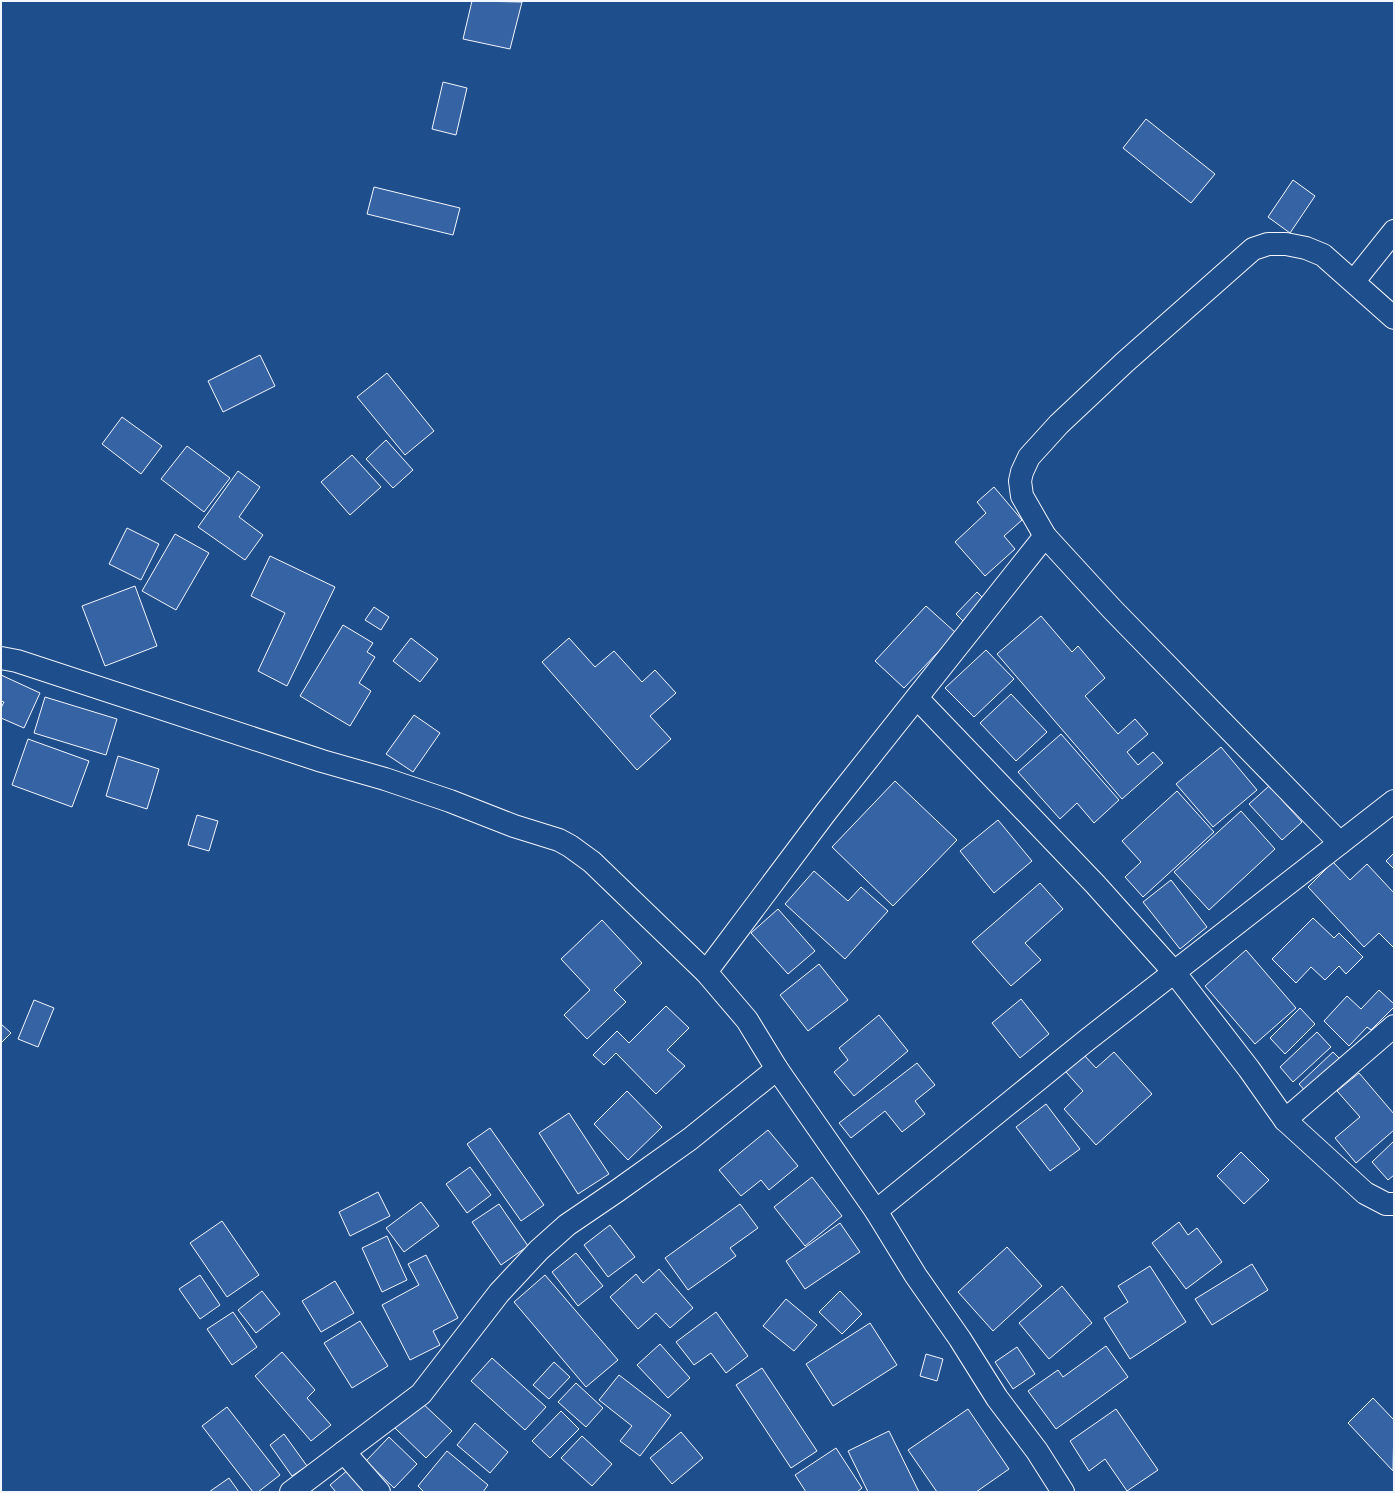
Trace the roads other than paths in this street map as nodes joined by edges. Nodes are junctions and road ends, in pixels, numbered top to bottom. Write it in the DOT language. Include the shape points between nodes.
graph roads {
  1 [pos="1394,231"];
  2 [pos="1354,281"];
  3 [pos="1394,318"];
  4 [pos="1045,536"];
  5 [pos="1,658"];
  6 [pos="917,698"];
  7 [pos="1394,801"];
  8 [pos="1340,843"];
  9 [pos="706,972"];
  10 [pos="1174,972"];
  11 [pos="1394,1026"];
  12 [pos="777,1069"];
  13 [pos="1285,1120"];
  14 [pos="1394,1204"];
  15 [pos="876,1211"];
  16 [pos="344,1452"];
  17 [pos="291,1492"];
  18 [pos="379,1492"];
  19 [pos="1063,1492"];
  1 -- 2 [label="street"];
  2 -- 3 [label="street"];
  2 -- 4 [label="street" via="1323,255 1306,248 1268,244 1254,249 1125,362 1028,457 1020,480 1022,496"];
  4 -- 6 [label="street"];
  4 -- 8 [label="street" via="1112,610"];
  5 -- 9 [label="street" via="17,661 322,762 385,779 560,840 592,862"];
  6 -- 9 [label="street" via="826,812"];
  6 -- 10 [label="street" via="1095,884"];
  7 -- 8 [label="street"];
  8 -- 10 [label="street"];
  9 -- 12 [label="street" via="747,1020"];
  10 -- 13 [label="street"];
  10 -- 15 [label="street"];
  11 -- 13 [label="street"];
  12 -- 15 [label="street"];
  12 -- 16 [label="street" via="690,1139 568,1225 539,1250 499,1293 421,1394"];
  13 -- 14 [label="street" via="1365,1193 1386,1204"];
  15 -- 19 [label="street" via="997,1398"];
  16 -- 17 [label="street"];
  16 -- 18 [label="street"];
}
